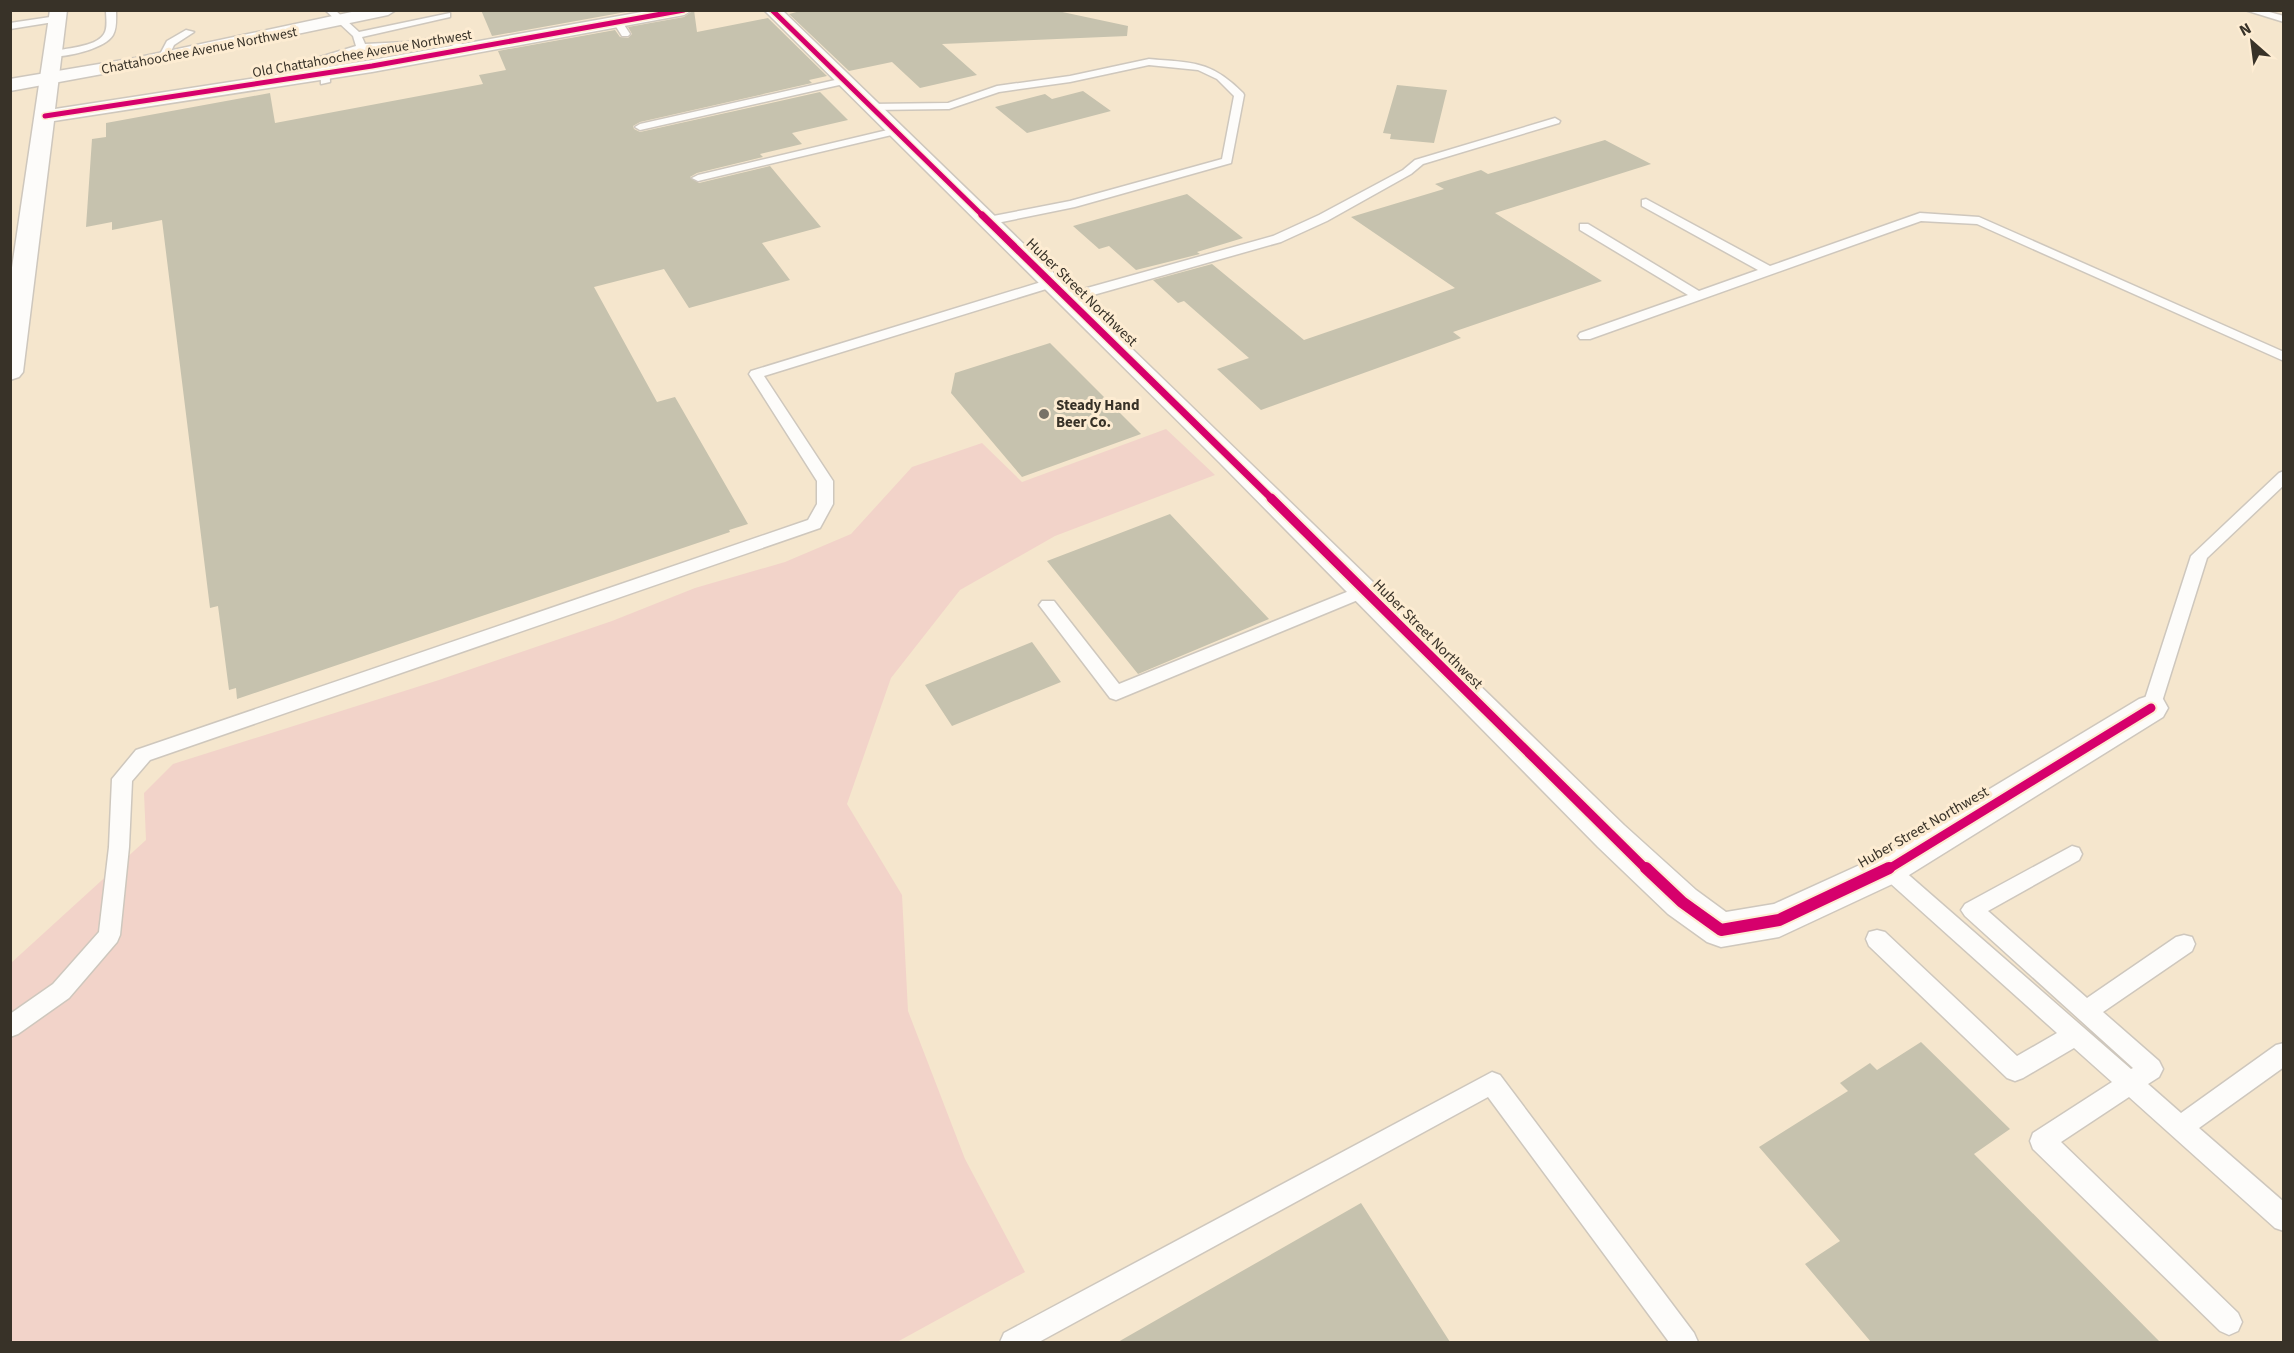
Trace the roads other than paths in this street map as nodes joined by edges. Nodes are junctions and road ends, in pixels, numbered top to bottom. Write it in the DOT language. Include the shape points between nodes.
graph roads {
  1 [pos="111,10"];
  2 [pos="772,10"];
  3 [pos="2249,10"];
  4 [pos="381,11"];
  5 [pos="677,11"];
  6 [pos="58,15"];
  7 [pos="335,15"];
  8 [pos="447,15"];
  9 [pos="2283,19"];
  10 [pos="10,26"];
  11 [pos="189,32"];
  12 [pos="357,35"];
  13 [pos="361,47"];
  14 [pos="459,51"];
  15 [pos="53,54"];
  16 [pos="163,58"];
  17 [pos="324,78"];
  18 [pos="50,79"];
  19 [pos="844,81"];
  20 [pos="10,85"];
  21 [pos="871,107"];
  22 [pos="45,116"];
  23 [pos="1555,121"];
  24 [pos="640,127"];
  25 [pos="896,131"];
  26 [pos="698,178"];
  27 [pos="1646,203"];
  28 [pos="987,220"];
  29 [pos="1584,227"];
  30 [pos="1769,271"];
  31 [pos="1059,290"];
  32 [pos="1698,296"];
  33 [pos="1585,336"];
  34 [pos="2283,357"];
  35 [pos="10,372"];
  36 [pos="2283,476"];
  37 [pos="1364,591"];
  38 [pos="1048,605"];
  39 [pos="2151,708"];
  40 [pos="2072,854"];
  41 [pos="1888,869"];
  42 [pos="1877,939"];
  43 [pos="2184,944"];
  44 [pos="2086,1011"];
  45 [pos="10,1027"];
  46 [pos="2075,1035"];
  47 [pos="2283,1053"];
  48 [pos="2130,1083"];
  49 [pos="2180,1128"];
  50 [pos="2283,1220"];
  51 [pos="2229,1322"];
  52 [pos="1013,1342"];
  53 [pos="1685,1342"];
  1 -- 15 [label="lane" via="107,38 95,45"];
  2 -- 19 [label="street, Huber Street Northwest"];
  3 -- 9 [label="lane"];
  4 -- 7 [label="street, Chattahoochee Avenue Northwest"];
  5 -- 14 [label="street, Old Chattahoochee Avenue Northwest" via="621,28"];
  6 -- 10 [label="lane"];
  6 -- 15 [label="street"];
  7 -- 12 [label="lane"];
  7 -- 16 [label="street, Chattahoochee Avenue Northwest"];
  8 -- 12 [label="lane"];
  11 -- 16 [label="lane" via="170,43"];
  12 -- 13 [label="lane"];
  13 -- 14 [label="lane" via="454,37"];
  13 -- 17 [label="lane" via="324,59"];
  14 -- 17 [label="street, Old Chattahoochee Avenue Northwest"];
  15 -- 18 [label="street"];
  16 -- 18 [label="street, Chattahoochee Avenue Northwest"];
  17 -- 22 [label="street, Old Chattahoochee Avenue Northwest"];
  18 -- 20 [label="street, Chattahoochee Avenue Northwest"];
  18 -- 22 [label="street"];
  19 -- 21 [label="street, Huber Street Northwest"];
  19 -- 24 [label="lane"];
  21 -- 25 [label="street, Huber Street Northwest"];
  21 -- 28 [label="lane" via="949,106 998,89 1149,62 1200,67 1221,77 1239,94 1227,161 1071,204"];
  22 -- 35 [label="street"];
  23 -- 31 [label="lane" via="1419,162 1323,218 1277,238"];
  25 -- 26 [label="lane"];
  25 -- 28 [label="street, Huber Street Northwest"];
  27 -- 30 [label="lane"];
  28 -- 31 [label="street, Huber Street Northwest"];
  29 -- 32 [label="lane"];
  30 -- 32 [label="lane"];
  30 -- 34 [label="lane" via="1920,217 1979,221"];
  31 -- 37 [label="street, Huber Street Northwest"];
  31 -- 45 [label="lane" via="756,374 825,480 826,509 814,524 143,755 122,779 109,935 61,991"];
  32 -- 33 [label="lane"];
  36 -- 39 [label="lane" via="2199,556"];
  37 -- 38 [label="lane" via="1116,693"];
  37 -- 41 [label="street, Huber Street Northwest" via="1611,836 1682,902 1721,930 1779,920"];
  39 -- 41 [label="street, Huber Street Northwest"];
  40 -- 44 [label="lane" via="1972,910"];
  41 -- 46 [label="lane"];
  42 -- 46 [label="lane" via="2015,1070"];
  43 -- 44 [label="lane"];
  44 -- 48 [label="lane" via="2151,1069"];
  46 -- 48 [label="lane"];
  47 -- 49 [label="lane"];
  48 -- 49 [label="lane"];
  48 -- 51 [label="lane" via="2042,1141"];
  49 -- 50 [label="lane"];
  52 -- 53 [label="lane" via="1492,1083"];
}
